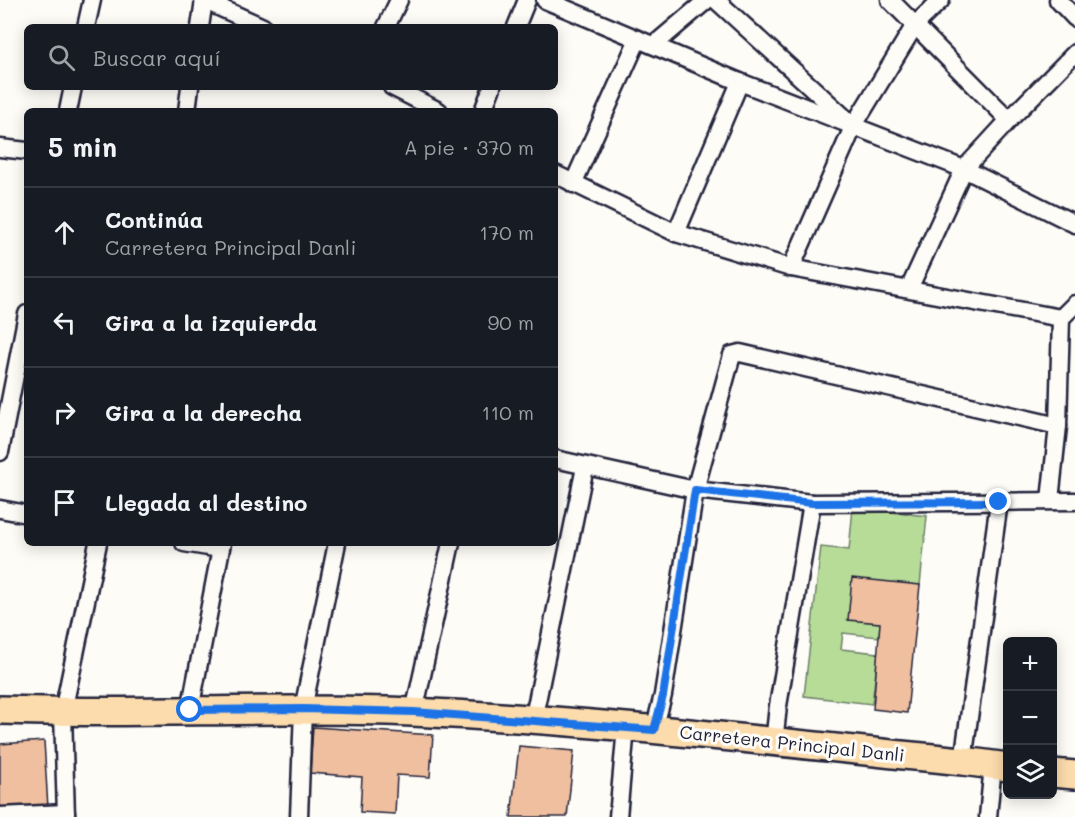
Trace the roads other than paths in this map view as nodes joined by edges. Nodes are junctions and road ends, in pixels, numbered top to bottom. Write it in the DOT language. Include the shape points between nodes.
graph roads {
  1 [pos="92,0"];
  2 [pos="204,0"];
  3 [pos="399,0"];
  4 [pos="527,0"];
  5 [pos="545,0"];
  6 [pos="707,0"];
  7 [pos="716,0"];
  8 [pos="890,0"];
  9 [pos="941,0"];
  10 [pos="1058,0"];
  11 [pos="1075,18"];
  12 [pos="87,24"];
  13 [pos="200,24"];
  14 [pos="256,24"];
  15 [pos="387,24"];
  16 [pos="517,24"];
  17 [pos="915,25"];
  18 [pos="638,39"];
  19 [pos="654,45"];
  20 [pos="1075,53"];
  21 [pos="740,82"];
  22 [pos="72,90"];
  23 [pos="190,90"];
  24 [pos="398,90"];
  25 [pos="491,90"];
  26 [pos="69,108"];
  27 [pos="187,108"];
  28 [pos="434,108"];
  29 [pos="484,108"];
  30 [pos="1009,120"];
  31 [pos="854,125"];
  32 [pos="0,148"];
  33 [pos="24,151"];
  34 [pos="964,170"];
  35 [pos="558,176"];
  36 [pos="573,184"];
  37 [pos="1075,224"];
  38 [pos="676,233"];
  39 [pos="791,268"];
  40 [pos="909,289"];
  41 [pos="1075,304"];
  42 [pos="1061,318"];
  43 [pos="24,329"];
  44 [pos="1058,426"];
  45 [pos="0,452"];
  46 [pos="558,460"];
  47 [pos="585,467"];
  48 [pos="695,490"];
  49 [pos="1050,500"];
  50 [pos="1075,501"];
  51 [pos="999,502"];
  52 [pos="812,503"];
  53 [pos="0,508"];
  54 [pos="24,513"];
  55 [pos="97,546"];
  56 [pos="221,546"];
  57 [pos="336,546"];
  58 [pos="450,546"];
  59 [pos="303,709"];
  60 [pos="0,710"];
  61 [pos="190,710"];
  62 [pos="63,712"];
  63 [pos="414,712"];
  64 [pos="533,720"];
  65 [pos="626,727"];
  66 [pos="654,730"];
  67 [pos="774,743"];
  68 [pos="963,760"];
  69 [pos="1000,766"];
  70 [pos="1057,774"];
  71 [pos="1075,776"];
  72 [pos="66,815"];
  73 [pos="0,816"];
  74 [pos="299,817"];
  75 [pos="618,817"];
  76 [pos="988,817"];
  1 -- 12 [label="street"];
  2 -- 13 [label="street"];
  2 -- 14 [label="street"];
  3 -- 15 [label="street"];
  4 -- 16 [label="street"];
  5 -- 18 [label="street"];
  6 -- 19 [label="street"];
  7 -- 31 [label="street"];
  8 -- 17 [label="street"];
  9 -- 17 [label="street"];
  10 -- 11 [label="street"];
  17 -- 30 [label="street"];
  17 -- 31 [label="street"];
  18 -- 19 [label="street"];
  18 -- 36 [label="street"];
  19 -- 21 [label="street"];
  20 -- 30 [label="street"];
  21 -- 31 [label="street"];
  21 -- 38 [label="street"];
  22 -- 26 [label="street"];
  23 -- 27 [label="street"];
  24 -- 28 [label="street"];
  25 -- 29 [label="street"];
  30 -- 34 [label="street"];
  31 -- 34 [label="street"];
  31 -- 39 [label="street"];
  32 -- 33 [label="street"];
  34 -- 37 [label="street"];
  34 -- 40 [label="street"];
  35 -- 36 [label="street"];
  36 -- 38 [label="street"];
  38 -- 39 [label="street"];
  39 -- 40 [label="street"];
  40 -- 42 [label="street"];
  41 -- 42 [label="street"];
  42 -- 44 [label="street"];
  43 -- 45 [label="street"];
  44 -- 48 [label="street" via="740,353 732,355"];
  44 -- 49 [label="street"];
  46 -- 47 [label="street"];
  47 -- 48 [label="street"];
  47 -- 64 [label="street"];
  48 -- 52 [label="street"];
  48 -- 66 [label="street" via="663,696"];
  49 -- 50 [label="street"];
  49 -- 51 [label="street"];
  51 -- 52 [label="street"];
  51 -- 68 [label="street"];
  52 -- 67 [label="street"];
  53 -- 54 [label="street"];
  55 -- 62 [label="street"];
  56 -- 61 [label="street"];
  57 -- 59 [label="street"];
  58 -- 63 [label="street"];
  59 -- 61 [label="main road, Carretera Principal Danli"];
  59 -- 63 [label="main road, Carretera Principal Danli"];
  59 -- 74 [label="street"];
  60 -- 62 [label="main road, Carretera Principal Danli"];
  61 -- 62 [label="main road, Carretera Principal Danli"];
  62 -- 72 [label="street"];
  63 -- 64 [label="main road, Carretera Principal Danli"];
  64 -- 65 [label="main road, Carretera Principal Danli"];
  65 -- 66 [label="main road, Carretera Principal Danli"];
  65 -- 75 [label="street"];
  66 -- 67 [label="main road, Carretera Principal Danli"];
  67 -- 68 [label="main road, Carretera Principal Danli"];
  68 -- 69 [label="main road, Carretera Principal Danli"];
  69 -- 76 [label="street"];
  70 -- 71 [label="main road"];
  72 -- 73 [label="street"];
}
